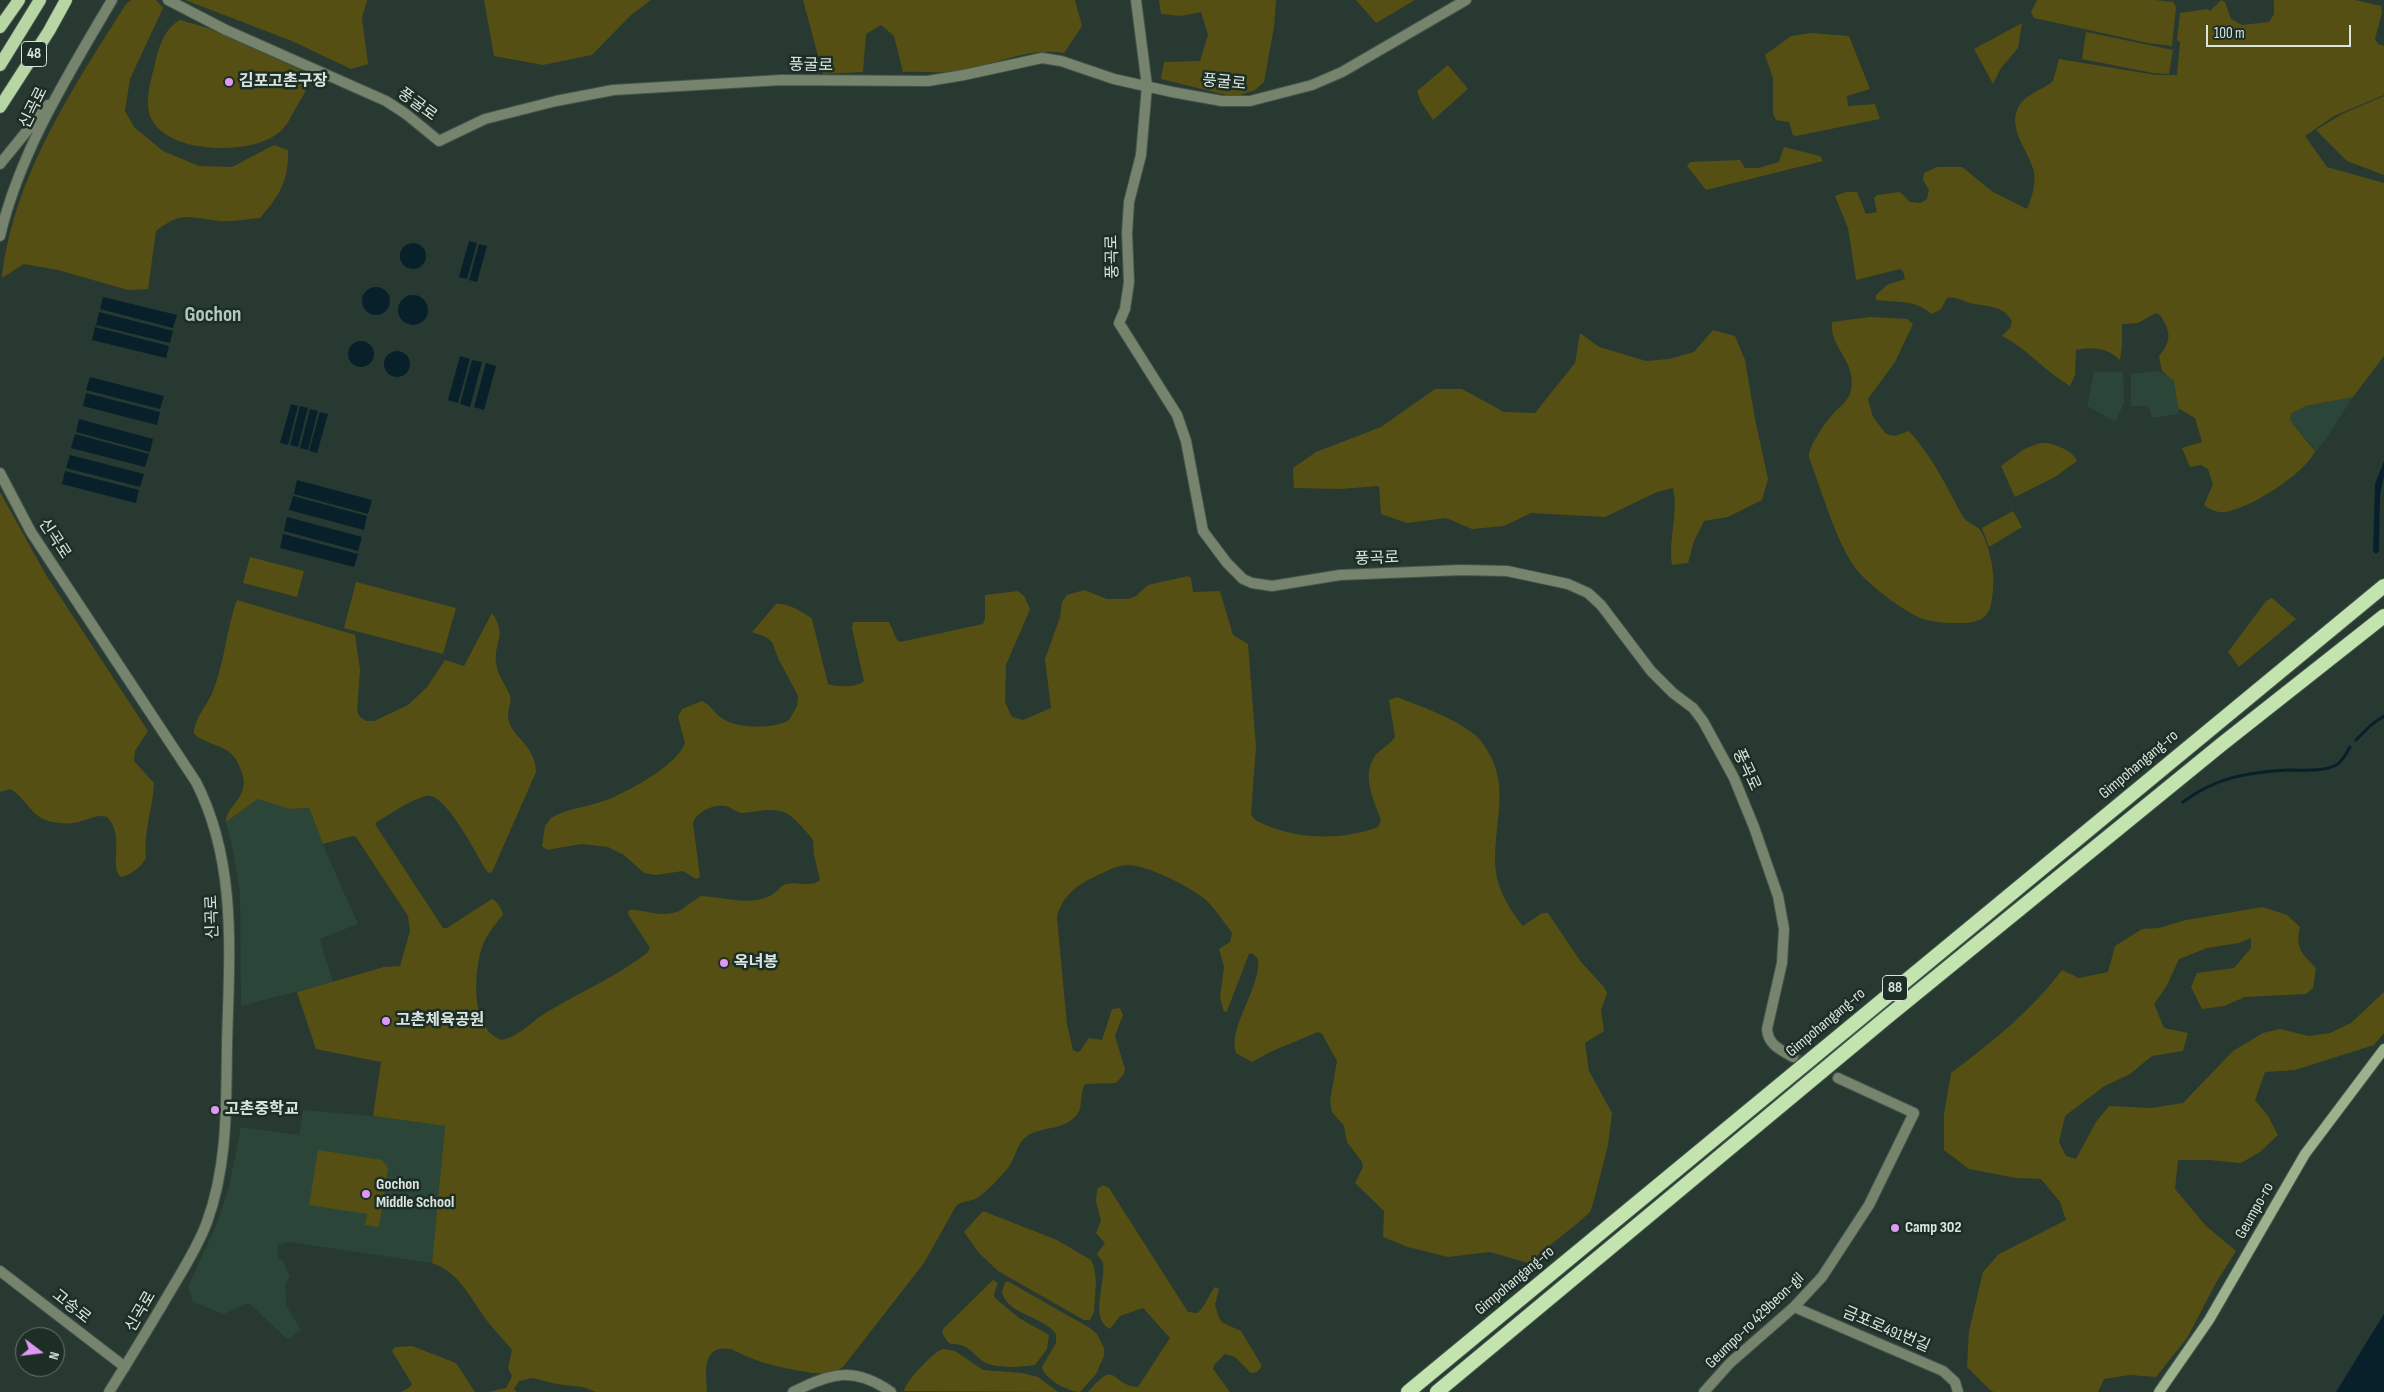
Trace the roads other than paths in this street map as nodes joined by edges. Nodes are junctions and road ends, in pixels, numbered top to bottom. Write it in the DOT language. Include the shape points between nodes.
graph roads {
  1 [pos="19,0"];
  2 [pos="40,0"];
  3 [pos="66,0"];
  4 [pos="112,0"];
  5 [pos="168,0"];
  6 [pos="1136,0"];
  7 [pos="1466,0"];
  8 [pos="0,27"];
  9 [pos="0,65"];
  10 [pos="1147,86"];
  11 [pos="56,95"];
  12 [pos="0,106"];
  13 [pos="0,164"];
  14 [pos="0,236"];
  15 [pos="0,474"];
  16 [pos="2384,586"];
  17 [pos="2384,616"];
  18 [pos="2384,1049"];
  19 [pos="1793,1057"];
  20 [pos="1838,1078"];
  21 [pos="0,1271"];
  22 [pos="1794,1307"];
  23 [pos="124,1367"];
  24 [pos="109,1392"];
  25 [pos="793,1392"];
  26 [pos="891,1392"];
  27 [pos="1408,1392"];
  28 [pos="1437,1392"];
  29 [pos="1704,1392"];
  30 [pos="1958,1392"];
  31 [pos="2159,1392"];
  1 -- 8 [label="main road"];
  2 -- 9 [label="main road, 48"];
  3 -- 12 [label="main road, 48"];
  4 -- 11 [label="street, 신곡로"];
  5 -- 10 [label="street, 풍굴로" via="226,30 386,101 439,141 485,119 590,94 636,88 781,80 928,81 1042,58"];
  6 -- 10 [label="street, 풍곡로"];
  7 -- 10 [label="street, 풍굴로" via="1342,72 1284,94 1235,102"];
  10 -- 19 [label="street, 풍곡로" via="1141,155 1129,202 1129,282 1119,323 1177,415 1186,441 1200,522 1209,539 1234,571 1262,586 1287,585 1340,575 1507,571 1558,580 1595,599 1652,671 1697,712 1734,778 1778,896 1784,929 1782,963 1768,1036 1777,1048"];
  11 -- 13 [label="street"];
  11 -- 14 [label="street, 신곡로" via="14,186"];
  15 -- 23 [label="street, 신곡로" via="31,532 196,782 212,821 225,874 229,929 228,1022 226,1123 220,1176 207,1224 192,1255"];
  16 -- 27 [label="highway, Gimpohangang-ro / 88"];
  17 -- 28 [label="highway, 88" via="1886,1018"];
  18 -- 31 [label="main road, Geumpo-ro" via="2305,1154 2209,1320"];
  20 -- 22 [label="street, Geumpo-ro 429beon-gil" via="1914,1113 1869,1205 1822,1277"];
  21 -- 23 [label="street, 고송로"];
  22 -- 29 [label="street, Geumpo-ro 429beon-gil" via="1749,1345"];
  22 -- 30 [label="street, 금포로491번길" via="1943,1371 1954,1382"];
  23 -- 24 [label="street, 신곡로"];
  25 -- 26 [label="street" via="842,1374 862,1377"];
}
